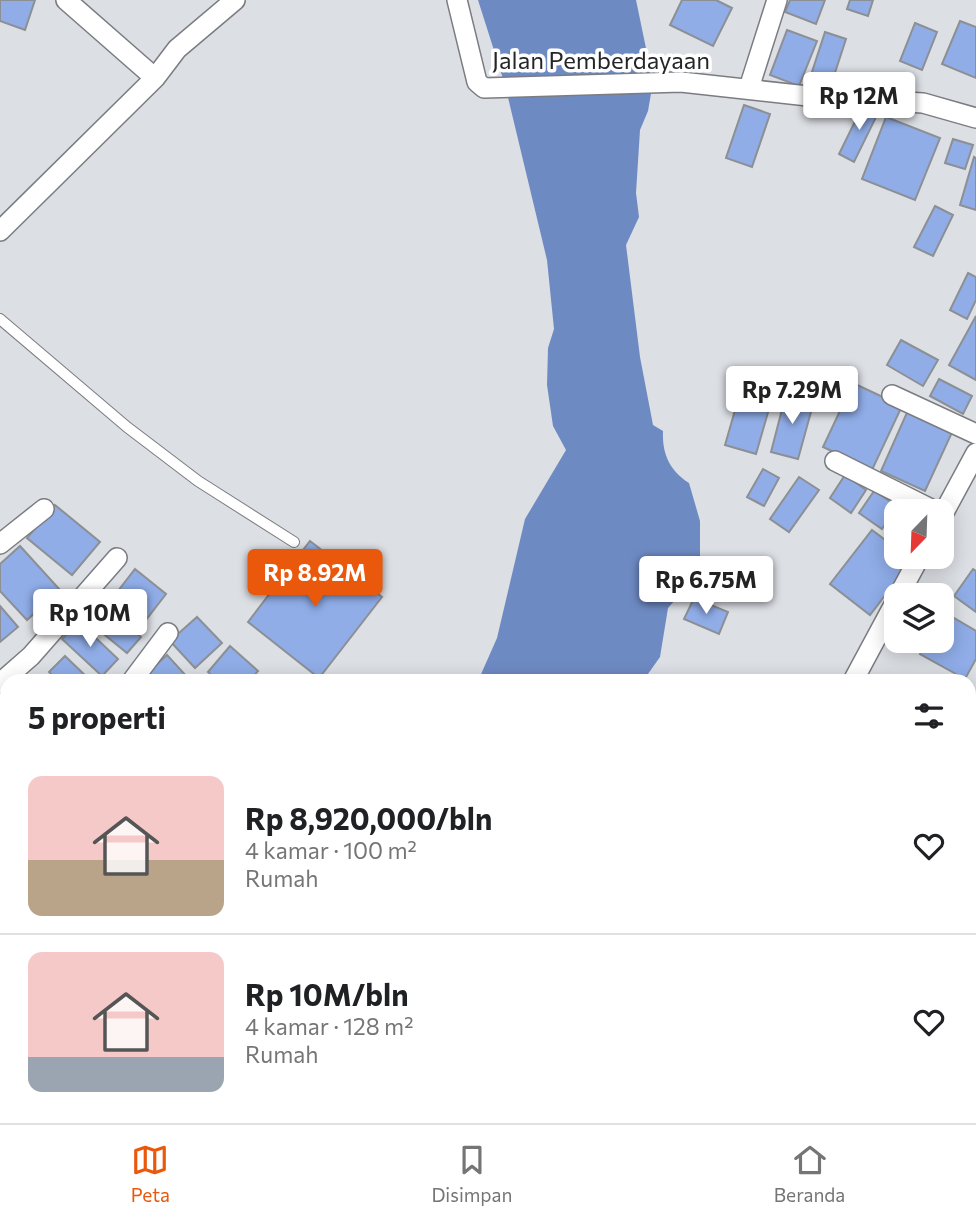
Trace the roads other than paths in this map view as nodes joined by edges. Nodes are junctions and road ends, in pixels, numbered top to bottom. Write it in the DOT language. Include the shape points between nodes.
graph roads {
  1 [pos="66,0"];
  2 [pos="235,0"];
  3 [pos="457,0"];
  4 [pos="777,0"];
  5 [pos="155,78"];
  6 [pos="750,88"];
  7 [pos="976,118"];
  8 [pos="0,231"];
  9 [pos="0,319"];
  10 [pos="892,396"];
  11 [pos="976,434"];
  12 [pos="976,453"];
  13 [pos="835,461"];
  14 [pos="910,499"];
  15 [pos="949,499"];
  16 [pos="44,509"];
  17 [pos="294,542"];
  18 [pos="0,544"];
  19 [pos="117,558"];
  20 [pos="884,623"];
  21 [pos="168,633"];
  22 [pos="10,674"];
  23 [pos="137,674"];
  24 [pos="857,674"];
  1 -- 5 [label="street"];
  2 -- 5 [label="street" via="177,49"];
  3 -- 6 [label="street, Jalan Pemberdayaan" via="477,82 484,88 657,81"];
  4 -- 6 [label="street"];
  5 -- 8 [label="street"];
  6 -- 7 [label="street, Jalan Pemberdayaan" via="923,103"];
  9 -- 17 [label="lane" via="198,481"];
  10 -- 11 [label="street"];
  12 -- 15 [label="street"];
  13 -- 14 [label="street"];
  16 -- 18 [label="street"];
  19 -- 22 [label="street"];
  20 -- 24 [label="street"];
  21 -- 23 [label="street"];
}
